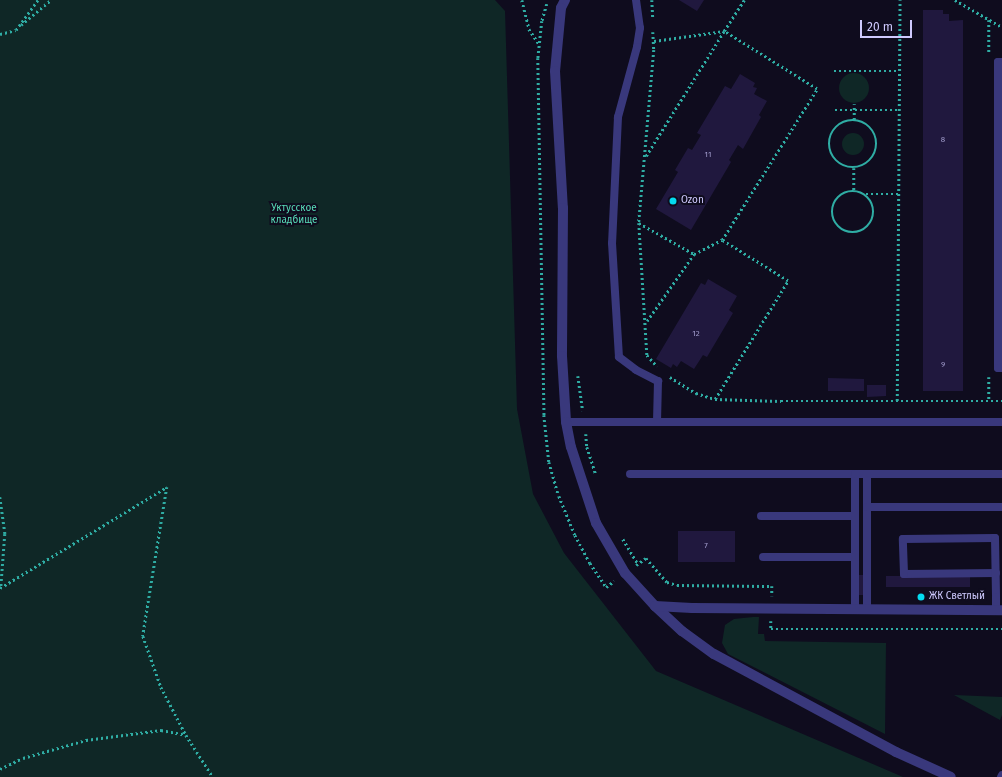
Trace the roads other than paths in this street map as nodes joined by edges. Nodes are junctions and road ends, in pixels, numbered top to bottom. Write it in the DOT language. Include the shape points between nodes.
graph roads {
  1 [pos="565,0"];
  2 [pos="636,0"];
  3 [pos="1002,62"];
  4 [pos="1002,368"];
  5 [pos="566,422"];
  6 [pos="657,422"];
  7 [pos="1002,422"];
  8 [pos="630,474"];
  9 [pos="855,474"];
  10 [pos="867,474"];
  11 [pos="1002,474"];
  12 [pos="867,507"];
  13 [pos="1002,507"];
  14 [pos="762,516"];
  15 [pos="855,516"];
  16 [pos="764,556"];
  17 [pos="855,557"];
  18 [pos="996,573"];
  19 [pos="655,606"];
  20 [pos="855,610"];
  21 [pos="867,610"];
  22 [pos="999,610"];
  23 [pos="951,777"];
  1 -- 5 [label="street" via="561,8 555,71 563,208 562,356"];
  2 -- 6 [label="lane" via="640,28 618,118 612,243 620,356 636,370 658,381"];
  3 -- 4 [label="lane" via="998,62 998,368"];
  5 -- 6 [label="lane"];
  5 -- 19 [label="street" via="571,447 596,523 625,573"];
  6 -- 7 [label="lane"];
  8 -- 9 [label="lane"];
  9 -- 10 [label="lane"];
  9 -- 15 [label="lane"];
  10 -- 11 [label="lane"];
  10 -- 12 [label="lane"];
  12 -- 13 [label="lane"];
  12 -- 21 [label="lane"];
  14 -- 15 [label="lane"];
  15 -- 17 [label="lane"];
  16 -- 17 [label="lane"];
  17 -- 20 [label="lane"];
  18 -- 18 [label="lane" via="995,538 903,539 904,574"];
  18 -- 22 [label="lane"];
  19 -- 20 [label="street"];
  19 -- 23 [label="street" via="682,631 714,654 896,752"];
  20 -- 21 [label="street"];
  21 -- 22 [label="street"];
}
